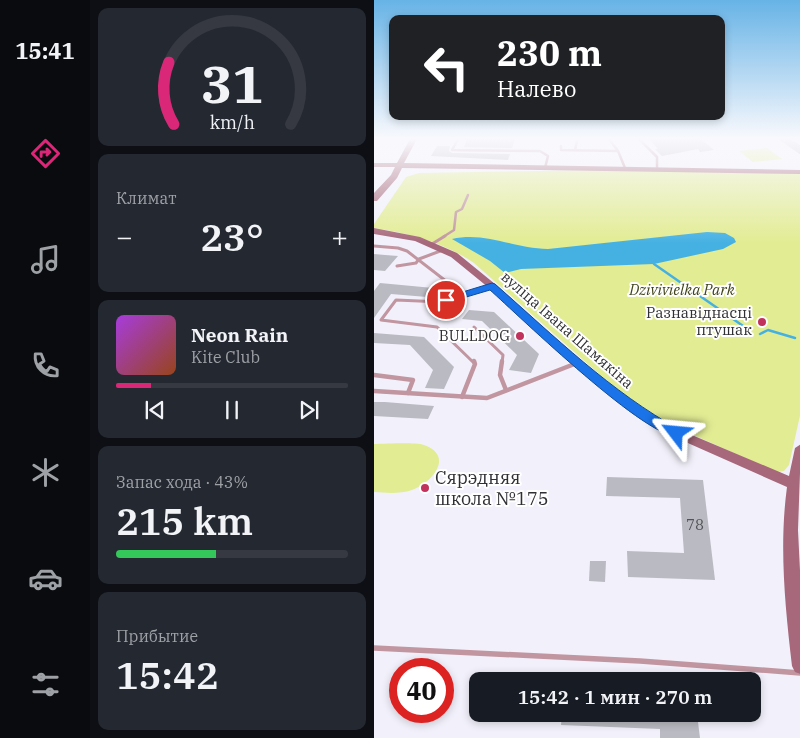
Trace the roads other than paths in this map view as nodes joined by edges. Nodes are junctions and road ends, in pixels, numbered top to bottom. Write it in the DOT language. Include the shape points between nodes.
graph roads {
  1 [pos="387,173"];
  2 [pos="395,173"];
  3 [pos="381,189"];
  4 [pos="468,195"];
  5 [pos="374,199"];
  6 [pos="374,231"];
  7 [pos="432,244"];
  8 [pos="374,246"];
  9 [pos="444,249"];
  10 [pos="419,259"];
  11 [pos="397,266"];
  12 [pos="492,286"];
  13 [pos="464,295"];
  14 [pos="474,327"];
  15 [pos="577,363"];
  16 [pos="374,376"];
  17 [pos="506,390"];
  18 [pos="374,391"];
  19 [pos="408,393"];
  20 [pos="462,397"];
  21 [pos="800,448"];
  22 [pos="797,484"];
  23 [pos="374,648"];
  24 [pos="800,666"];
  25 [pos="800,673"];
  1 -- 3 [label="main road"];
  2 -- 3 [label="main road"];
  3 -- 5 [label="main road"];
  4 -- 7 [label="lane" via="462,209 456,212 454,230"];
  6 -- 7 [label="main road, вуліца Івана Шамякіна"];
  7 -- 9 [label="main road, вуліца Івана Шамякіна"];
  8 -- 10 [label="lane" via="398,248"];
  9 -- 10 [label="lane"];
  9 -- 12 [label="main road, вуліца Івана Шамякіна"];
  10 -- 11 [label="lane" via="408,266"];
  10 -- 13 [label="lane"];
  12 -- 13 [label="lane"];
  12 -- 15 [label="main road, вуліца Івана Шамякіна"];
  13 -- 20 [label="lane" via="442,302 396,300 381,320 437,326 473,360 475,364"];
  14 -- 17 [label="lane" via="503,355 500,376"];
  15 -- 17 [label="lane"];
  15 -- 22 [label="main road, вуліца Івана Шамякіна" via="652,420 684,437"];
  16 -- 19 [label="lane" via="413,380"];
  17 -- 20 [label="lane" via="487,398"];
  18 -- 19 [label="lane"];
  19 -- 20 [label="lane"];
  21 -- 22 [label="main road"];
  22 -- 24 [label="main road" via="790,536 791,593"];
  23 -- 25 [label="lane" via="706,664"];
}
